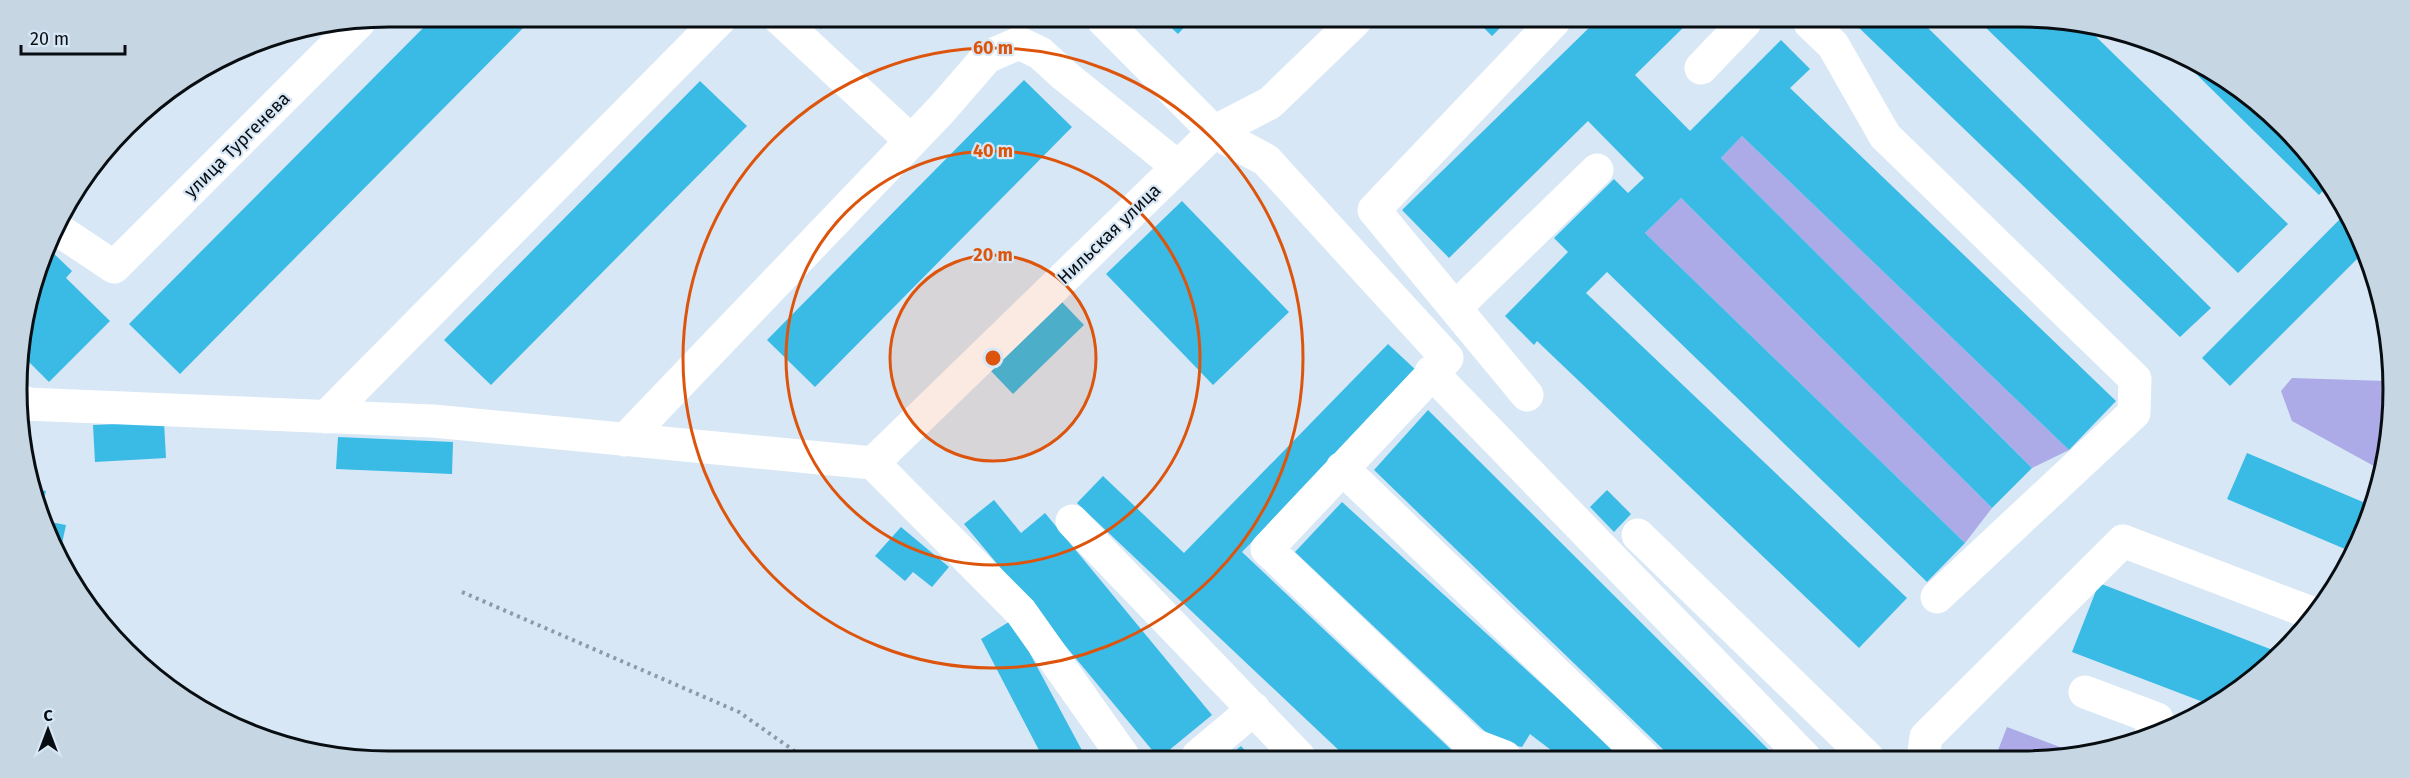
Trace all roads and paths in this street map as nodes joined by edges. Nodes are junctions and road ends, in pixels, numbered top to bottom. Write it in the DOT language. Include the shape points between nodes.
graph roads {
  1 [pos="712,27"];
  2 [pos="789,27"];
  3 [pos="1110,27"];
  4 [pos="1349,27"];
  5 [pos="1548,27"];
  6 [pos="1740,27"];
  7 [pos="1815,27"];
  8 [pos="350,29"];
  9 [pos="1701,68"];
  10 [pos="1214,132"];
  11 [pos="911,141"];
  12 [pos="1178,167"];
  13 [pos="1597,170"];
  14 [pos="62,233"];
  15 [pos="1455,308"];
  16 [pos="1439,365"];
  17 [pos="1527,395"];
  18 [pos="28,404"];
  19 [pos="326,417"];
  20 [pos="625,440"];
  21 [pos="873,463"];
  22 [pos="1342,468"];
  23 [pos="1071,521"];
  24 [pos="1638,535"];
  25 [pos="462,592"];
  26 [pos="1937,597"];
  27 [pos="2306,611"];
  28 [pos="2085,692"];
  29 [pos="1254,709"];
  30 [pos="2155,725"];
  31 [pos="794,751"];
  32 [pos="1119,751"];
  33 [pos="1204,751"];
  34 [pos="1294,751"];
  35 [pos="1489,751"];
  36 [pos="1637,751"];
  37 [pos="1798,751"];
  38 [pos="1861,751"];
  39 [pos="1924,751"];
  1 -- 19 [label="street"];
  2 -- 11 [label="street"];
  3 -- 10 [label="street"];
  4 -- 10 [label="street, Нильская улица" via="1270,104"];
  5 -- 15 [label="street" via="1374,210"];
  6 -- 9 [label="street"];
  7 -- 26 [label="street" via="1833,45 1885,136 2135,379 2134,413"];
  8 -- 14 [label="street, улица Тургенева" via="114,267"];
  10 -- 12 [label="street, Нильская улица"];
  10 -- 16 [label="street" via="1266,160"];
  11 -- 12 [label="street" via="987,57 1019,43 1040,53"];
  11 -- 20 [label="street"];
  12 -- 21 [label="street, Нильская улица"];
  13 -- 15 [label="street"];
  15 -- 17 [label="street"];
  16 -- 22 [label="street"];
  16 -- 37 [label="street"];
  18 -- 19 [label="street"];
  19 -- 20 [label="street" via="433,421"];
  20 -- 21 [label="street"];
  21 -- 32 [label="street" via="1021,612"];
  22 -- 35 [label="street" via="1267,549 1471,744"];
  22 -- 36 [label="street"];
  23 -- 29 [label="street"];
  24 -- 38 [label="street"];
  25 -- 31 [label="path" via="740,712"];
  27 -- 39 [label="street" via="2123,541 1926,737"];
  28 -- 30 [label="street" via="2157,719"];
  29 -- 33 [label="street"];
  29 -- 34 [label="street"];
}
